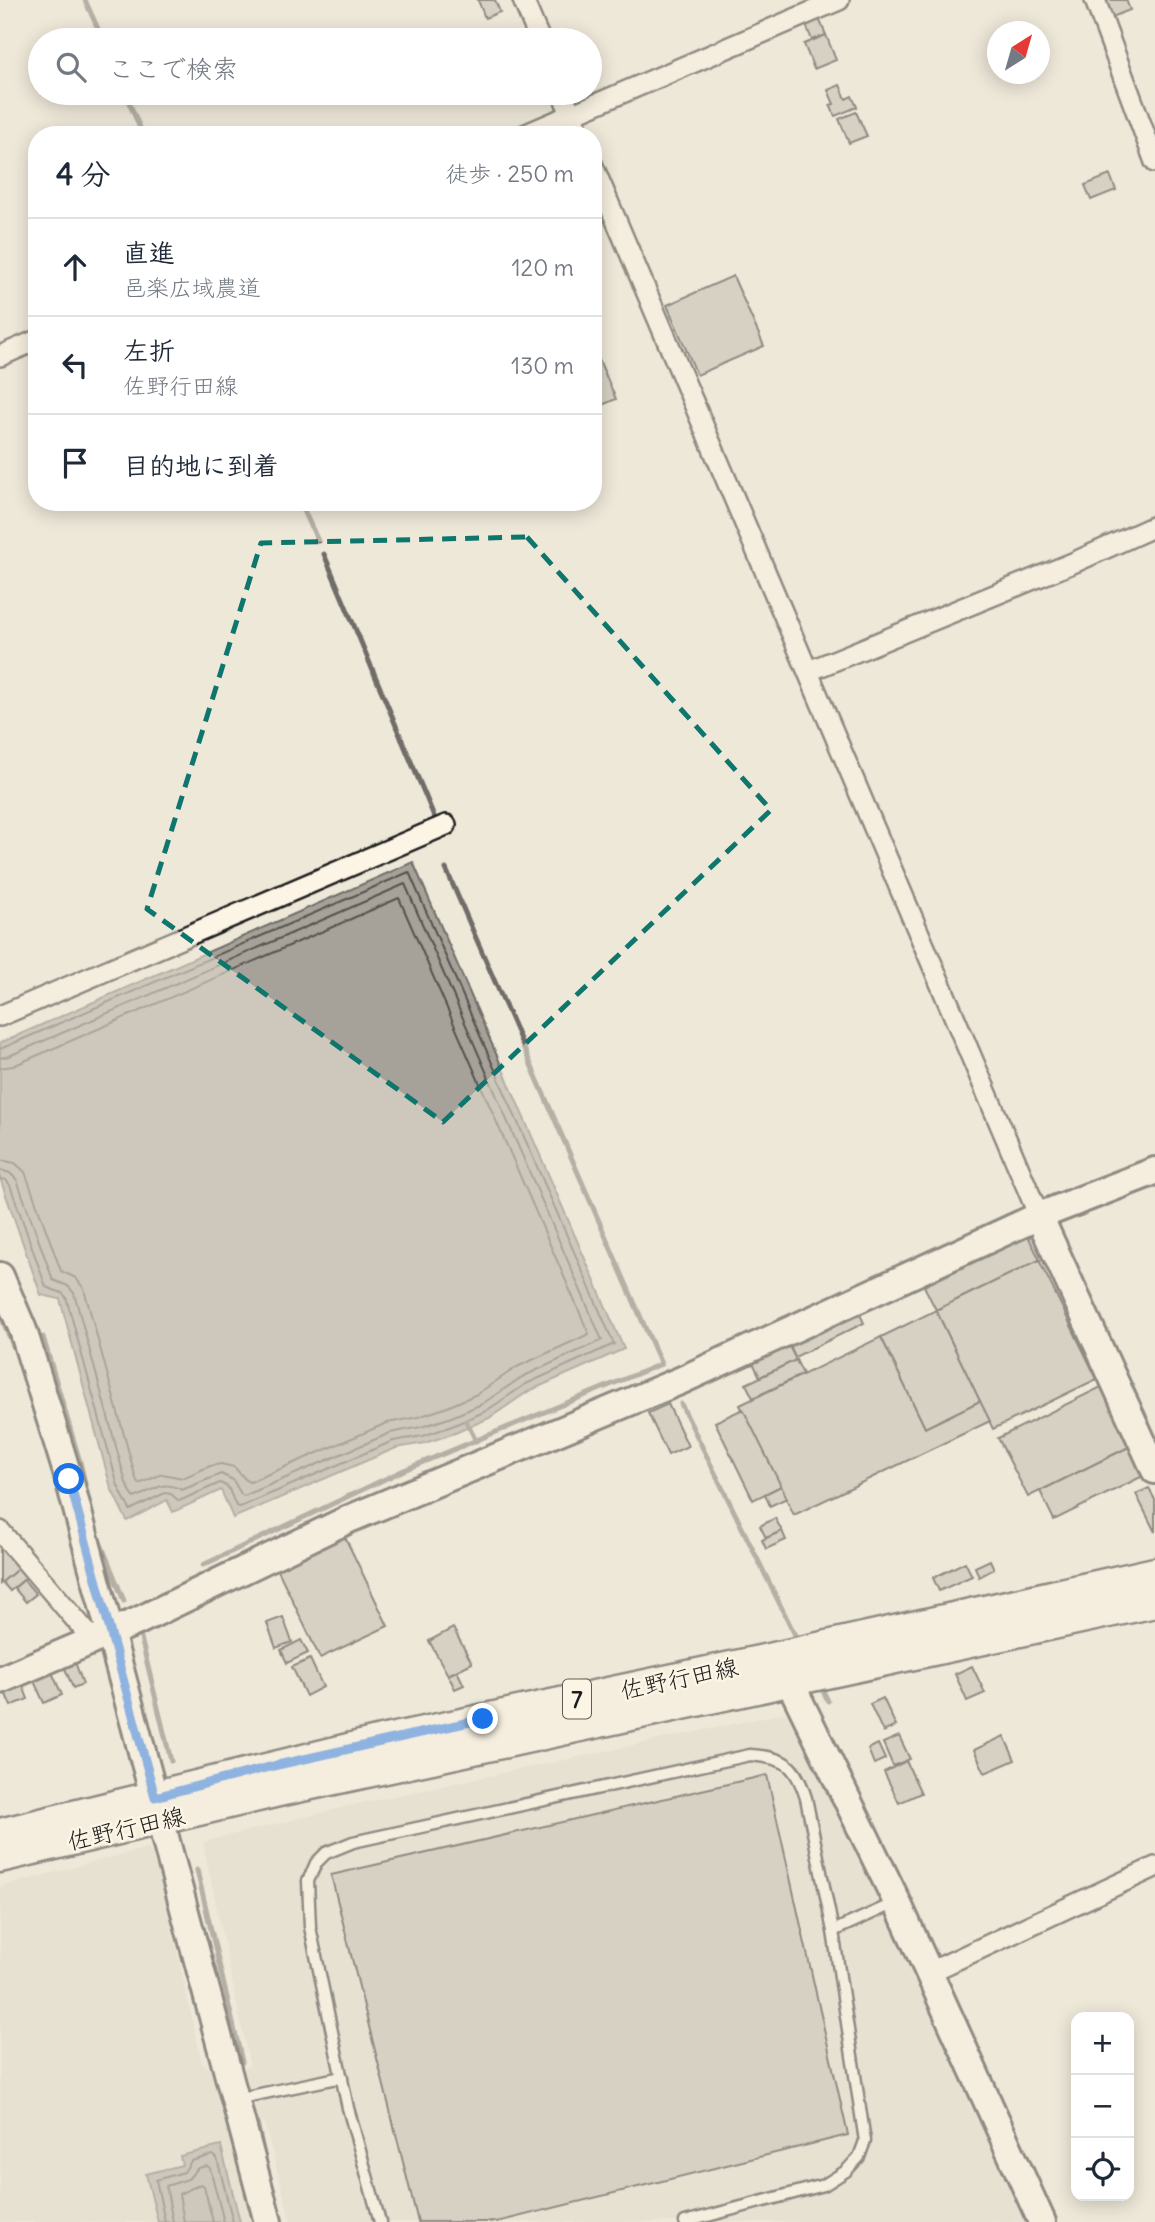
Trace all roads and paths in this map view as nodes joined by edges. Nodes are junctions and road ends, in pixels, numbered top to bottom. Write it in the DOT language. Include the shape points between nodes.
graph roads {
  1 [pos="523,0"];
  2 [pos="839,0"];
  3 [pos="1095,0"];
  4 [pos="535,28"];
  5 [pos="602,102"];
  6 [pos="567,105"];
  7 [pos="595,105"];
  8 [pos="572,115"];
  9 [pos="546,126"];
  10 [pos="576,126"];
  11 [pos="1155,162"];
  12 [pos="602,187"];
  13 [pos="28,344"];
  14 [pos="0,356"];
  15 [pos="1155,526"];
  16 [pos="809,671"];
  17 [pos="446,825"];
  18 [pos="0,1016"];
  19 [pos="1155,1171"];
  20 [pos="1039,1216"];
  21 [pos="0,1276"];
  22 [pos="1155,1470"];
  23 [pos="0,1531"];
  24 [pos="1155,1573"];
  25 [pos="1155,1601"];
  26 [pos="102,1637"];
  27 [pos="0,1680"];
  28 [pos="789,1680"];
  29 [pos="158,1808"];
  30 [pos="0,1834"];
  31 [pos="0,1857"];
  32 [pos="1155,1867"];
  33 [pos="897,1902"];
  34 [pos="834,1931"];
  35 [pos="930,1972"];
  36 [pos="342,2077"];
  37 [pos="235,2099"];
  38 [pos="268,2222"];
  39 [pos="380,2222"];
  40 [pos="685,2222"];
  41 [pos="1042,2222"];
  1 -- 4 [label="street"];
  2 -- 5 [label="street"];
  3 -- 11 [label="street"];
  6 -- 8 [label="street"];
  7 -- 8 [label="street"];
  8 -- 9 [label="street"];
  8 -- 10 [label="street"];
  12 -- 16 [label="street"];
  13 -- 14 [label="street"];
  15 -- 16 [label="street"];
  16 -- 20 [label="street"];
  17 -- 18 [label="street"];
  19 -- 20 [label="street"];
  20 -- 22 [label="street"];
  20 -- 26 [label="street" via="682,1380 349,1519"];
  21 -- 26 [label="street" via="23,1330 69,1479"];
  23 -- 26 [label="street"];
  24 -- 29 [label="main road, 佐野行田線 / 7" via="381,1741"];
  25 -- 28 [label="main road, 佐野行田線 / 7"];
  26 -- 27 [label="street"];
  26 -- 29 [label="street"];
  28 -- 29 [label="main road, 佐野行田線 / 7" via="279,1791"];
  28 -- 33 [label="street"];
  29 -- 30 [label="main road, 佐野行田線 / 7"];
  29 -- 31 [label="main road, 佐野行田線 / 7"];
  29 -- 37 [label="street"];
  32 -- 35 [label="street"];
  33 -- 34 [label="lane"];
  33 -- 35 [label="street"];
  34 -- 36 [label="lane" via="801,1782 777,1758 750,1755 353,1842 326,1853 308,1881 310,1927"];
  34 -- 40 [label="lane" via="864,2141 859,2157 824,2185"];
  35 -- 41 [label="street"];
  36 -- 37 [label="lane"];
  36 -- 39 [label="lane"];
  37 -- 38 [label="street"];
}
